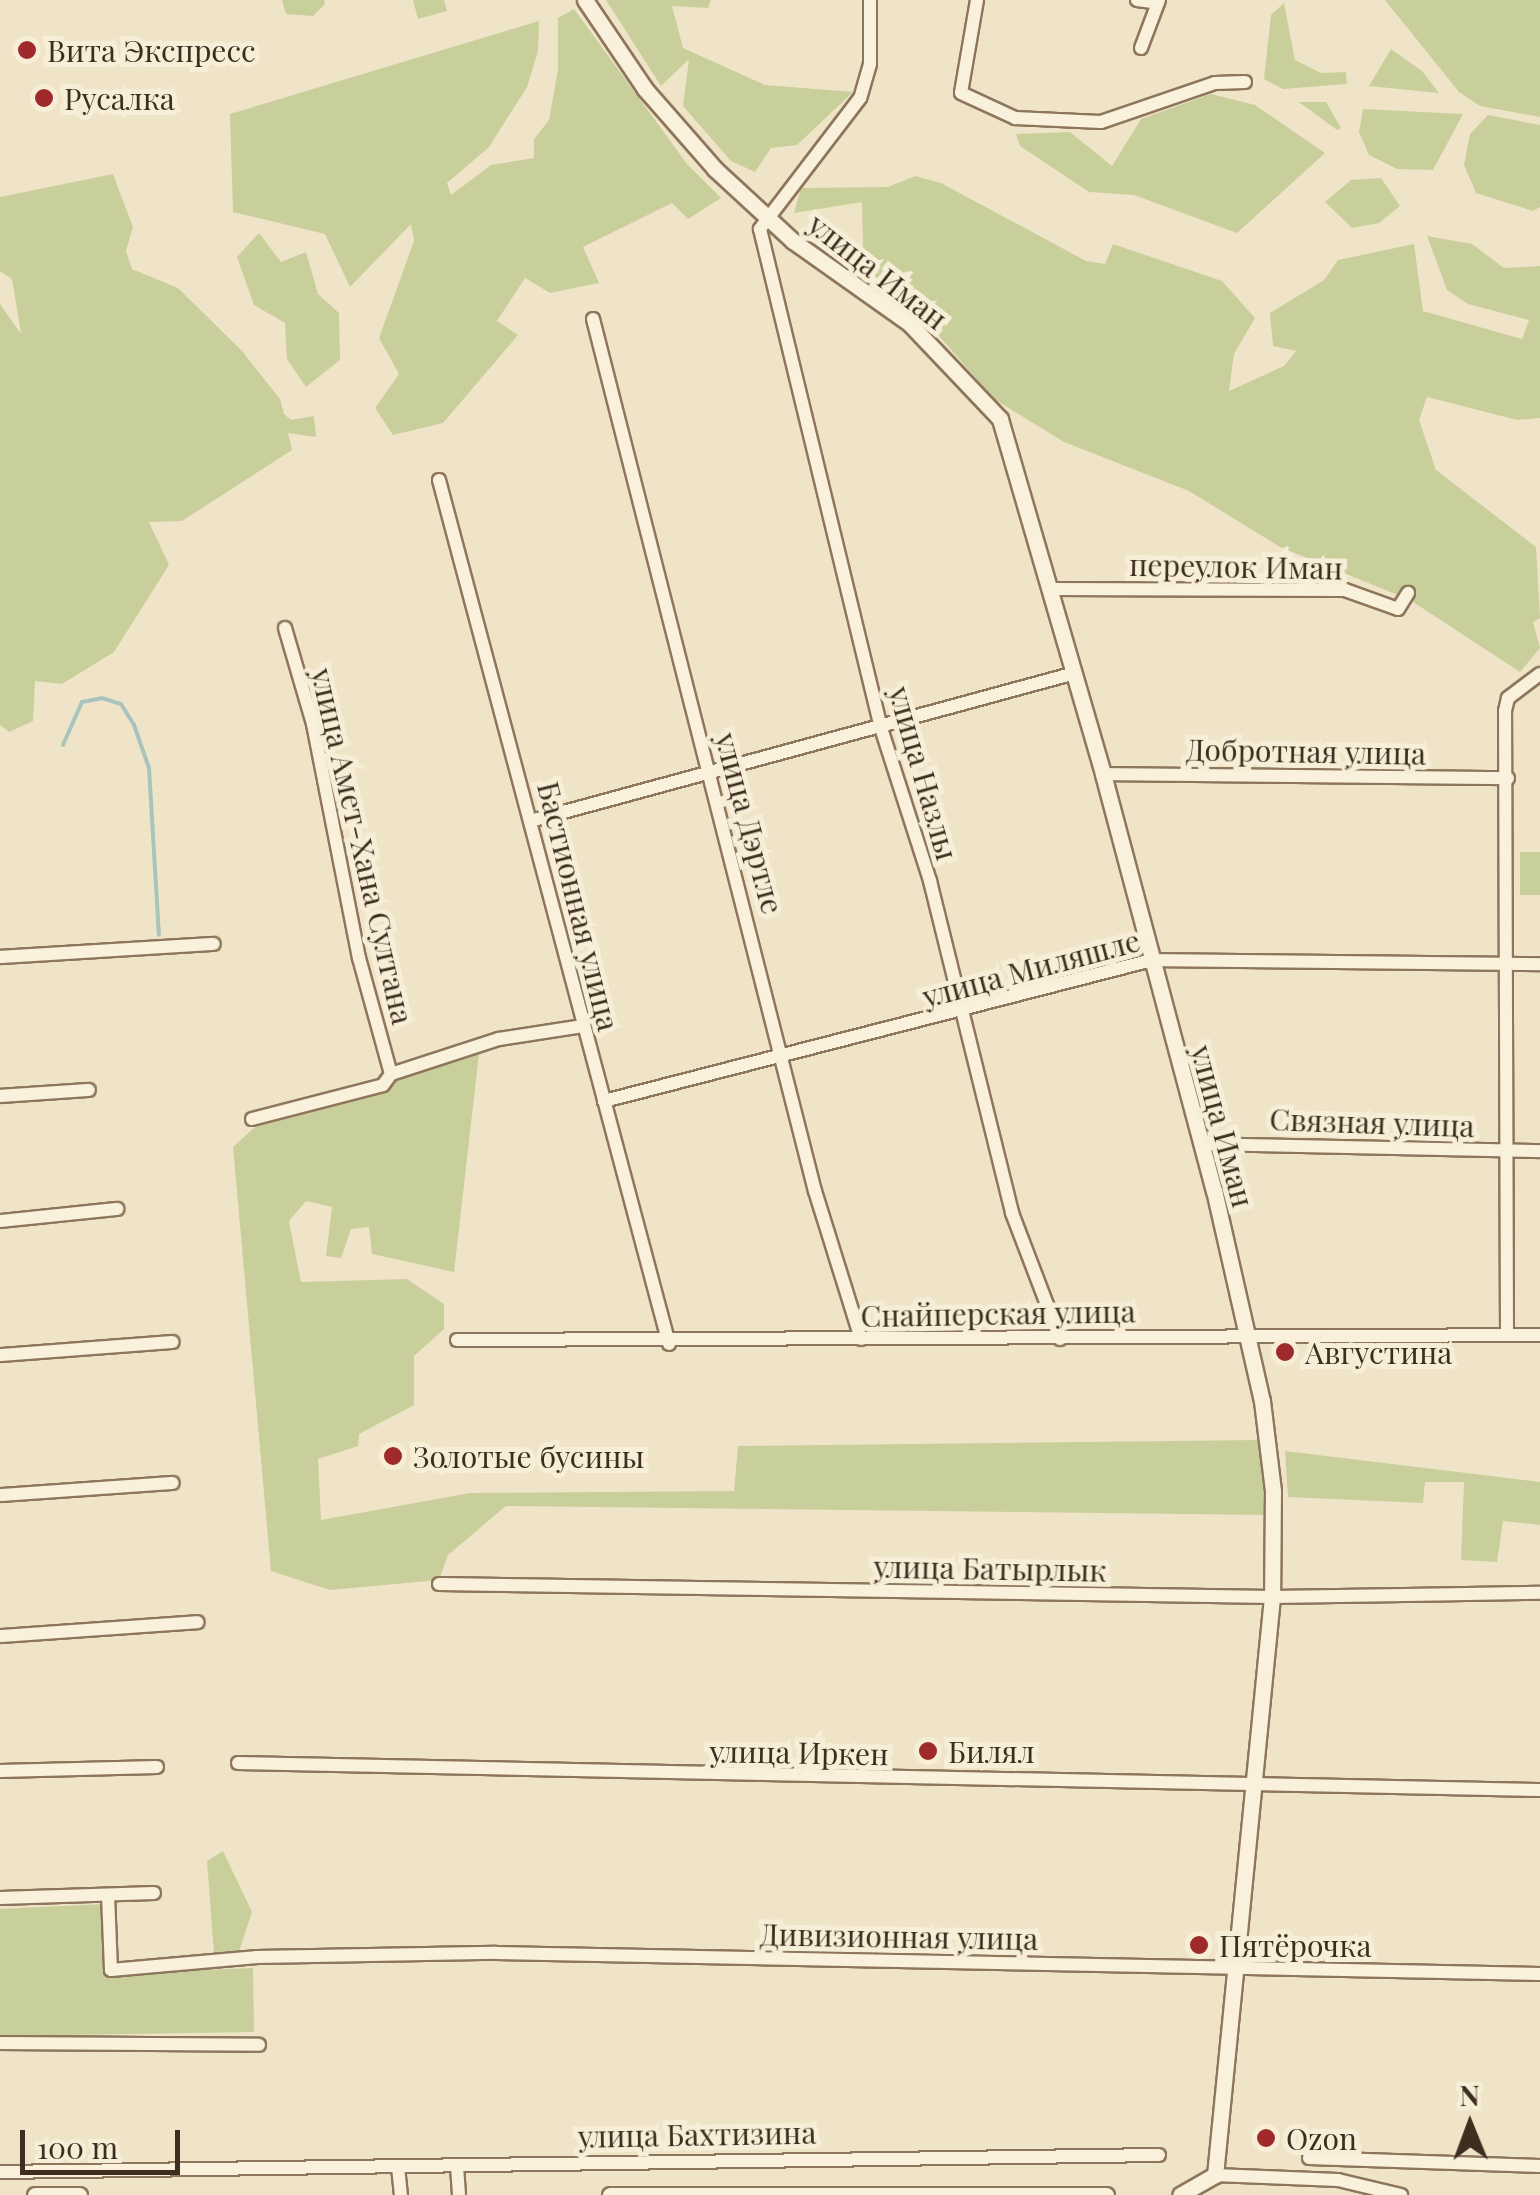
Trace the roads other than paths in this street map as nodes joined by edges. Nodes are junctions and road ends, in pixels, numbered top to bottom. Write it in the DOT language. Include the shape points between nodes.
graph roads {
  1 [pos="585,0"];
  2 [pos="870,0"];
  3 [pos="978,0"];
  4 [pos="1137,0"];
  5 [pos="1159,2"];
  6 [pos="1140,48"];
  7 [pos="1245,82"];
  8 [pos="764,216"];
  9 [pos="593,319"];
  10 [pos="439,480"];
  11 [pos="1051,589"];
  12 [pos="1408,592"];
  13 [pos="285,628"];
  14 [pos="1075,673"];
  15 [pos="1540,674"];
  16 [pos="881,728"];
  17 [pos="710,768"];
  18 [pos="1103,774"];
  19 [pos="1508,778"];
  20 [pos="534,820"];
  21 [pos="214,944"];
  22 [pos="0,957"];
  23 [pos="1152,960"];
  24 [pos="1508,964"];
  25 [pos="1540,964"];
  26 [pos="963,1012"];
  27 [pos="583,1026"];
  28 [pos="786,1058"];
  29 [pos="391,1074"];
  30 [pos="90,1090"];
  31 [pos="0,1096"];
  32 [pos="604,1102"];
  33 [pos="252,1119"];
  34 [pos="1202,1144"];
  35 [pos="1508,1151"];
  36 [pos="1540,1151"];
  37 [pos="117,1209"];
  38 [pos="0,1221"];
  39 [pos="1244,1333"];
  40 [pos="1507,1334"];
  41 [pos="1540,1335"];
  42 [pos="861,1339"];
  43 [pos="1060,1339"];
  44 [pos="456,1340"];
  45 [pos="173,1342"];
  46 [pos="669,1344"];
  47 [pos="0,1354"];
  48 [pos="173,1483"];
  49 [pos="0,1495"];
  50 [pos="440,1584"];
  51 [pos="1540,1593"];
  52 [pos="1272,1597"];
  53 [pos="198,1622"];
  54 [pos="0,1636"];
  55 [pos="238,1763"];
  56 [pos="157,1767"];
  57 [pos="0,1771"];
  58 [pos="1252,1786"];
  59 [pos="1540,1790"];
  60 [pos="154,1893"];
  61 [pos="108,1894"];
  62 [pos="0,1898"];
  63 [pos="1235,1966"];
  64 [pos="1540,1974"];
  65 [pos="0,2043"];
  66 [pos="259,2045"];
  67 [pos="1159,2155"];
  68 [pos="1309,2158"];
  69 [pos="457,2166"];
  70 [pos="1540,2166"];
  71 [pos="398,2167"];
  72 [pos="0,2172"];
  73 [pos="1216,2175"];
  74 [pos="35,2195"];
  75 [pos="79,2195"];
  76 [pos="401,2195"];
  77 [pos="458,2195"];
  78 [pos="610,2195"];
  79 [pos="1106,2195"];
  80 [pos="1180,2195"];
  81 [pos="1401,2195"];
  1 -- 8 [label="street, улица Иман" via="674,125"];
  2 -- 8 [label="street" via="870,64 860,98"];
  3 -- 7 [label="street" via="961,93 1015,118 1101,122 1215,83"];
  4 -- 5 [label="street"];
  5 -- 6 [label="street"];
  8 -- 11 [label="street, улица Иман" via="909,323 1000,418"];
  8 -- 16 [label="street, улица Назлы" via="760,229 772,290"];
  9 -- 17 [label="street, улица Дэртле"];
  10 -- 20 [label="street, Бастионная улица"];
  11 -- 12 [label="street, переулок Иман" via="1345,590 1398,608"];
  11 -- 14 [label="street, улица Иман"];
  13 -- 29 [label="street, улица Амет-Хана Султана" via="314,724 359,958"];
  14 -- 16 [label="street"];
  14 -- 18 [label="street, улица Иман"];
  15 -- 19 [label="street" via="1508,698"];
  16 -- 17 [label="street"];
  16 -- 26 [label="street, улица Назлы"];
  17 -- 20 [label="street"];
  17 -- 28 [label="street, улица Дэртле"];
  18 -- 19 [label="street, Добротная улица"];
  18 -- 23 [label="street, улица Иман"];
  19 -- 24 [label="street"];
  20 -- 27 [label="street, Бастионная улица"];
  21 -- 22 [label="street"];
  23 -- 24 [label="street, улица Миляшле"];
  23 -- 26 [label="street, улица Миляшле"];
  23 -- 34 [label="street, улица Иман"];
  24 -- 25 [label="street, улица Миляшле"];
  24 -- 35 [label="street"];
  26 -- 28 [label="street, улица Миляшле"];
  26 -- 43 [label="street, улица Назлы" via="1012,1214"];
  27 -- 29 [label="street, улица Амет-Хана Султана" via="499,1039"];
  27 -- 32 [label="street, Бастионная улица"];
  28 -- 32 [label="street, улица Миляшле"];
  28 -- 42 [label="street, улица Дэртле" via="815,1191"];
  29 -- 33 [label="street, улица Амет-Хана Султана" via="383,1085"];
  30 -- 31 [label="street"];
  32 -- 46 [label="street, Бастионная улица"];
  34 -- 35 [label="street, Связная улица"];
  34 -- 39 [label="street, улица Иман"];
  35 -- 36 [label="street, Связная улица"];
  35 -- 40 [label="street"];
  37 -- 38 [label="street"];
  39 -- 40 [label="street, Снайперская улица"];
  39 -- 43 [label="street, Снайперская улица"];
  39 -- 52 [label="street, улица Иман" via="1268,1435"];
  40 -- 41 [label="street, Снайперская улица"];
  42 -- 43 [label="street, Снайперская улица"];
  42 -- 46 [label="street, Снайперская улица"];
  44 -- 46 [label="street, Снайперская улица"];
  45 -- 47 [label="street"];
  48 -- 49 [label="street"];
  50 -- 52 [label="street, улица Батырлык"];
  51 -- 52 [label="street, улица Батырлык"];
  52 -- 58 [label="street, улица Иман"];
  53 -- 54 [label="street"];
  55 -- 58 [label="street, улица Иркен"];
  56 -- 57 [label="street"];
  58 -- 59 [label="street, улица Иркен"];
  58 -- 63 [label="street, улица Иман"];
  60 -- 61 [label="street"];
  61 -- 62 [label="street"];
  61 -- 63 [label="street, Дивизионная улица" via="111,1970 257,1957 496,1953"];
  63 -- 64 [label="street, Дивизионная улица"];
  63 -- 73 [label="street, улица Иман"];
  65 -- 66 [label="street"];
  67 -- 69 [label="street, улица Бахтизина"];
  68 -- 70 [label="street"];
  69 -- 71 [label="street, улица Бахтизина"];
  69 -- 77 [label="street"];
  71 -- 72 [label="street, улица Бахтизина"];
  71 -- 76 [label="street"];
  73 -- 80 [label="street"];
  73 -- 81 [label="street" via="1338,2180"];
  74 -- 75 [label="street"];
  78 -- 79 [label="street"];
}
